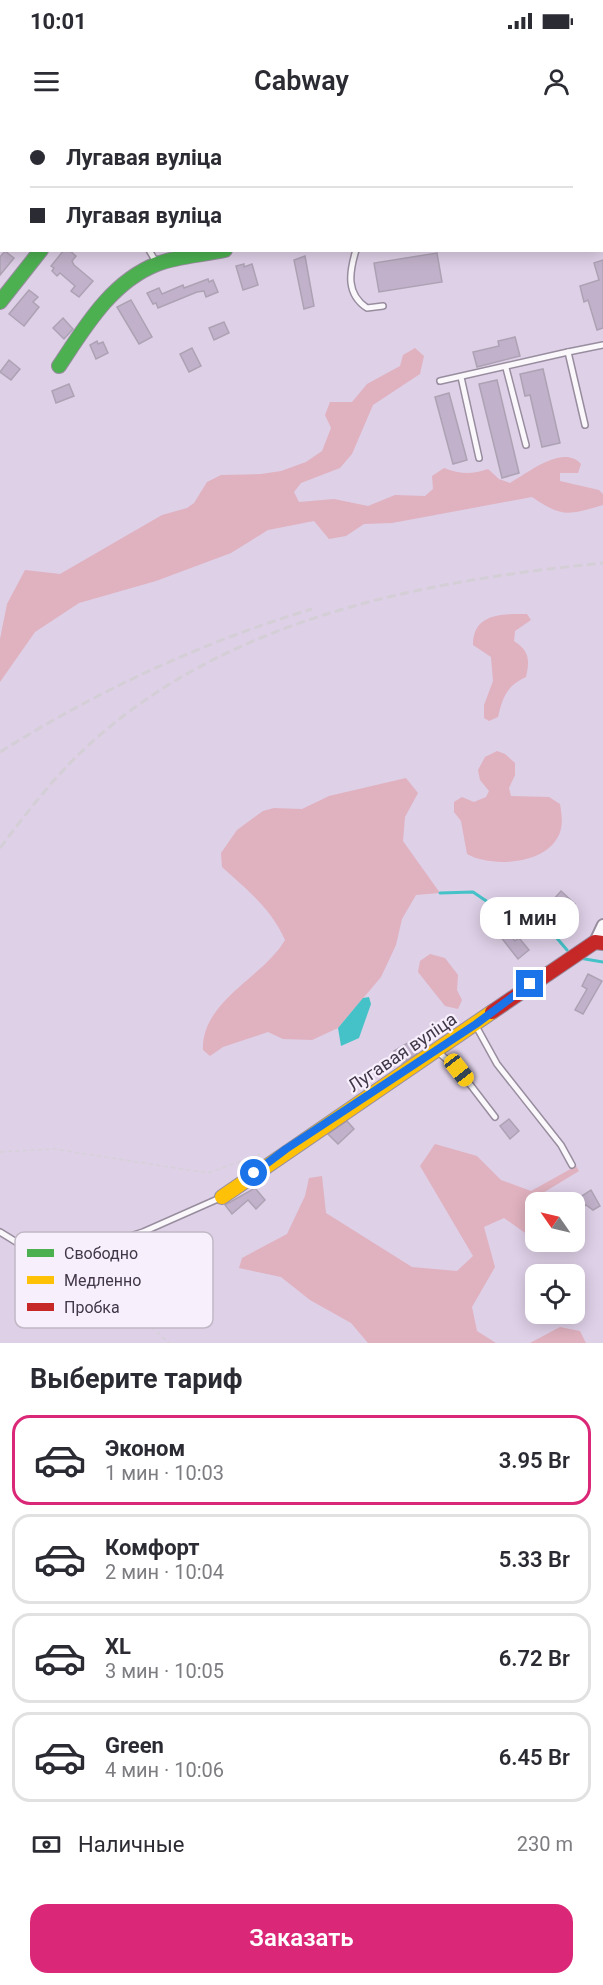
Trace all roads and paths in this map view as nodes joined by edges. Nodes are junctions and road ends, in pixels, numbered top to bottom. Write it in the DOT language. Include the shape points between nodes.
graph roads {
  1 [pos="39,252"];
  2 [pos="150,252"];
  3 [pos="215,252"];
  4 [pos="355,252"];
  5 [pos="158,264"];
  6 [pos="0,302"];
  7 [pos="383,306"];
  8 [pos="603,345"];
  9 [pos="568,352"];
  10 [pos="59,366"];
  11 [pos="506,368"];
  12 [pos="461,377"];
  13 [pos="440,381"];
  14 [pos="585,424"];
  15 [pos="526,445"];
  16 [pos="478,458"];
  17 [pos="603,925"];
  18 [pos="599,943"];
  19 [pos="476,1024"];
  20 [pos="436,1051"];
  21 [pos="495,1117"];
  22 [pos="0,1152"];
  23 [pos="264,1152"];
  24 [pos="572,1165"];
  25 [pos="222,1197"];
  26 [pos="0,1232"];
  27 [pos="143,1232"];
  28 [pos="15,1241"];
  29 [pos="152,1328"];
  30 [pos="169,1343"];
  1 -- 6 [label="street"];
  2 -- 5 [label="lane"];
  3 -- 5 [label="street"];
  4 -- 7 [label="lane" via="351,269 352,293 367,308"];
  5 -- 10 [label="street" via="137,274 98,309"];
  8 -- 9 [label="lane"];
  9 -- 11 [label="lane"];
  9 -- 14 [label="lane"];
  11 -- 12 [label="lane"];
  11 -- 15 [label="lane"];
  12 -- 13 [label="lane"];
  12 -- 16 [label="lane"];
  17 -- 18 [label="street"];
  18 -- 19 [label="street, Лугавая вуліца" via="530,984"];
  19 -- 20 [label="street, Лугавая вуліца"];
  19 -- 24 [label="lane" via="498,1064"];
  20 -- 21 [label="lane" via="459,1070"];
  20 -- 25 [label="street, Лугавая вуліца" via="286,1149"];
  22 -- 23 [label="path" via="54,1149 208,1173"];
  25 -- 27 [label="lane"];
  26 -- 28 [label="lane"];
  29 -- 30 [label="path"];
}
